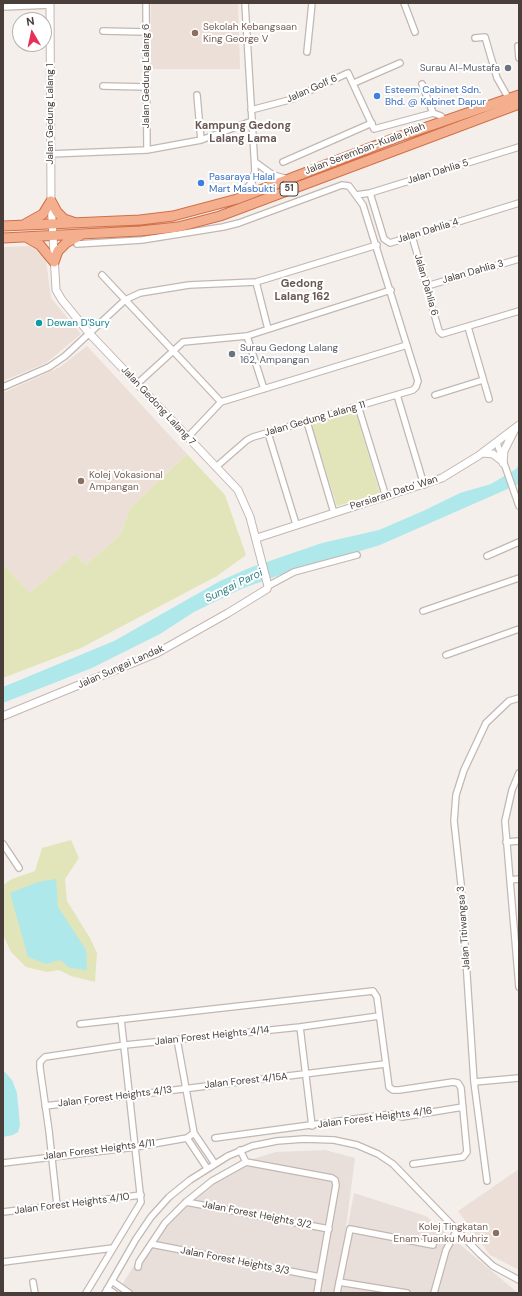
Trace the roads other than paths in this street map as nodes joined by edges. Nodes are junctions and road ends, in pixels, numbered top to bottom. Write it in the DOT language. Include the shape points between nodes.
graph roads {
  1 [pos="146,3"];
  2 [pos="245,3"];
  3 [pos="312,3"];
  4 [pos="404,3"];
  5 [pos="50,4"];
  6 [pos="13,5"];
  7 [pos="3,7"];
  8 [pos="104,31"];
  9 [pos="146,32"];
  10 [pos="415,32"];
  11 [pos="475,38"];
  12 [pos="518,46"];
  13 [pos="307,52"];
  14 [pos="519,58"];
  15 [pos="400,63"];
  16 [pos="354,83"];
  17 [pos="422,84"];
  18 [pos="103,86"];
  19 [pos="146,87"];
  20 [pos="197,95"];
  21 [pos="516,98"];
  22 [pos="252,110"];
  23 [pos="433,113"];
  24 [pos="495,113"];
  25 [pos="466,114"];
  26 [pos="252,121"];
  27 [pos="444,121"];
  28 [pos="373,126"];
  29 [pos="201,140"];
  30 [pos="519,147"];
  31 [pos="147,150"];
  32 [pos="50,154"];
  33 [pos="255,162"];
  34 [pos="283,162"];
  35 [pos="290,179"];
  36 [pos="370,193"];
  37 [pos="356,195"];
  38 [pos="237,199"];
  39 [pos="50,201"];
  40 [pos="519,203"];
  41 [pos="220,216"];
  42 [pos="77,223"];
  43 [pos="53,224"];
  44 [pos="3,226"];
  45 [pos="20,226"];
  46 [pos="223,227"];
  47 [pos="84,234"];
  48 [pos="53,235"];
  49 [pos="412,236"];
  50 [pos="25,237"];
  51 [pos="3,238"];
  52 [pos="77,244"];
  53 [pos="377,245"];
  54 [pos="519,259"];
  55 [pos="54,262"];
  56 [pos="102,275"];
  57 [pos="256,282"];
  58 [pos="427,286"];
  59 [pos="390,290"];
  60 [pos="125,300"];
  61 [pos="519,313"];
  62 [pos="468,327"];
  63 [pos="268,329"];
  64 [pos="89,333"];
  65 [pos="247,336"];
  66 [pos="407,345"];
  67 [pos="172,351"];
  68 [pos="483,380"];
  69 [pos="137,384"];
  70 [pos="3,387"];
  71 [pos="264,389"];
  72 [pos="397,395"];
  73 [pos="435,395"];
  74 [pos="489,399"];
  75 [pos="221,402"];
  76 [pos="358,406"];
  77 [pos="307,422"];
  78 [pos="518,426"];
  79 [pos="268,433"];
  80 [pos="187,438"];
  81 [pos="497,442"];
  82 [pos="483,453"];
  83 [pos="503,462"];
  84 [pos="216,467"];
  85 [pos="424,485"];
  86 [pos="386,497"];
  87 [pos="519,506"];
  88 [pos="334,513"];
  89 [pos="296,524"];
  90 [pos="257,538"];
  91 [pos="519,542"];
  92 [pos="357,555"];
  93 [pos="487,556"];
  94 [pos="519,578"];
  95 [pos="268,582"];
  96 [pos="423,611"];
  97 [pos="519,629"];
  98 [pos="446,655"];
  99 [pos="519,698"];
  100 [pos="3,716"];
  101 [pos="519,773"];
  102 [pos="519,841"];
  103 [pos="506,842"];
  104 [pos="3,844"];
  105 [pos="19,868"];
  106 [pos="519,879"];
  107 [pos="510,880"];
  108 [pos="517,928"];
  109 [pos="519,987"];
  110 [pos="379,1016"];
  111 [pos="121,1019"];
  112 [pos="80,1024"];
  113 [pos="300,1027"];
  114 [pos="177,1039"];
  115 [pos="125,1045"];
  116 [pos="385,1064"];
  117 [pos="306,1075"];
  118 [pos="519,1078"];
  119 [pos="474,1082"];
  120 [pos="185,1088"];
  121 [pos="130,1095"];
  122 [pos="45,1106"];
  123 [pos="463,1107"];
  124 [pos="312,1126"];
  125 [pos="194,1133"];
  126 [pos="187,1138"];
  127 [pos="215,1138"];
  128 [pos="136,1147"];
  129 [pos="240,1150"];
  130 [pos="51,1156"];
  131 [pos="246,1162"];
  132 [pos="3,1163"];
  133 [pos="214,1164"];
  134 [pos="413,1164"];
  135 [pos="207,1168"];
  136 [pos="487,1181"];
  137 [pos="141,1195"];
  138 [pos="186,1202"];
  139 [pos="57,1206"];
  140 [pos="3,1212"];
  141 [pos="329,1229"];
  142 [pos="457,1230"];
  143 [pos="151,1244"];
  144 [pos="433,1245"];
  145 [pos="113,1248"];
  146 [pos="3,1262"];
  147 [pos="138,1268"];
  148 [pos="320,1277"];
  149 [pos="519,1280"];
  150 [pos="112,1281"];
  151 [pos="33,1282"];
  152 [pos="339,1282"];
  153 [pos="106,1291"];
  154 [pos="35,1293"];
  155 [pos="86,1293"];
  156 [pos="114,1293"];
  157 [pos="129,1293"];
  158 [pos="317,1293"];
  159 [pos="337,1293"];
  160 [pos="407,1293"];
  161 [pos="434,1293"];
  1 -- 9 [label="street, Jalan Gedung Lalang 6"];
  2 -- 22 [label="street"];
  3 -- 13 [label="street"];
  4 -- 10 [label="street"];
  5 -- 6 [label="street"];
  5 -- 32 [label="street, Jalan Gedung Lalang 1"];
  6 -- 7 [label="street"];
  8 -- 9 [label="street"];
  9 -- 19 [label="street, Jalan Gedung Lalang 6"];
  11 -- 21 [label="street" via="483,36 486,39 497,78"];
  12 -- 14 [label="street"];
  15 -- 16 [label="street"];
  16 -- 22 [label="street, Jalan Golf 6" via="348,73 289,100"];
  16 -- 28 [label="street"];
  17 -- 23 [label="street"];
  18 -- 19 [label="street"];
  19 -- 31 [label="street, Jalan Gedung Lalang 6"];
  20 -- 29 [label="street"];
  21 -- 24 [label="highway, Jalan Seremban-Kuala Pilah / 51"];
  21 -- 25 [label="highway, Jalan Seremban-Kuala Pilah / 51"];
  22 -- 26 [label="street"];
  23 -- 27 [label="street" via="441,116"];
  23 -- 28 [label="street"];
  24 -- 25 [label="highway" via="493,109 472,115"];
  24 -- 41 [label="highway, Jalan Seremban-Kuala Pilah / 51"];
  25 -- 27 [label="highway, Jalan Seremban-Kuala Pilah / 51"];
  26 -- 29 [label="street"];
  26 -- 33 [label="street"];
  27 -- 35 [label="highway, Jalan Seremban-Kuala Pilah / 51"];
  28 -- 34 [label="street"];
  29 -- 31 [label="street"];
  30 -- 36 [label="street, Jalan Dahlia 5"];
  31 -- 32 [label="street"];
  32 -- 39 [label="street, Jalan Gedung Lalang 1"];
  33 -- 35 [label="street" via="274,175"];
  33 -- 38 [label="street" via="252,182"];
  35 -- 38 [label="highway, Jalan Seremban-Kuala Pilah / 51"];
  36 -- 37 [label="street, Jalan Dahlia 5"];
  36 -- 49 [label="street, Jalan Dahlia 4" via="384,239 390,243"];
  37 -- 46 [label="street" via="349,186 342,185"];
  37 -- 53 [label="street" via="367,214"];
  38 -- 42 [label="highway, Jalan Seremban-Kuala Pilah / 51" via="173,216"];
  39 -- 42 [label="highway" via="64,219"];
  39 -- 43 [label="street, Jalan Gedung Lalang 1"];
  39 -- 45 [label="highway" via="43,214"];
  40 -- 49 [label="street, Jalan Dahlia 4"];
  41 -- 46 [label="street"];
  41 -- 47 [label="highway, Jalan Seremban-Kuala Pilah / 51" via="178,227"];
  42 -- 43 [label="highway, Jalan Seremban-Kuala Pilah / 51"];
  43 -- 45 [label="highway, 51"];
  43 -- 48 [label="street, Jalan Gedung Lalang 1"];
  44 -- 45 [label="highway, 51"];
  46 -- 52 [label="street" via="142,240"];
  47 -- 48 [label="highway, Jalan Seremban-Kuala Pilah / 51"];
  47 -- 55 [label="highway" via="66,243 58,251"];
  48 -- 50 [label="highway, 51"];
  48 -- 55 [label="street, Jalan Gedong Lalang 7"];
  49 -- 58 [label="street, Jalan Dahlia 6"];
  50 -- 51 [label="highway, 51"];
  50 -- 55 [label="highway" via="40,245"];
  53 -- 57 [label="street"];
  53 -- 59 [label="street"];
  54 -- 58 [label="street, Jalan Dahlia 3"];
  55 -- 64 [label="street, Jalan Gedong Lalang 7" via="56,290"];
  56 -- 60 [label="street"];
  57 -- 60 [label="street" via="189,285 140,293"];
  57 -- 63 [label="street"];
  58 -- 62 [label="street, Jalan Dahlia 6" via="439,331 442,334"];
  59 -- 63 [label="street"];
  59 -- 66 [label="street"];
  60 -- 64 [label="street"];
  60 -- 67 [label="street"];
  61 -- 62 [label="street"];
  62 -- 68 [label="street"];
  63 -- 65 [label="street"];
  64 -- 69 [label="street, Jalan Gedong Lalang 7"];
  64 -- 70 [label="street" via="49,367"];
  65 -- 67 [label="street" via="191,340 183,342"];
  65 -- 71 [label="street"];
  66 -- 71 [label="street"];
  66 -- 72 [label="street, Jalan Gedung Lalang 11" via="418,381 412,390"];
  67 -- 69 [label="street"];
  67 -- 75 [label="street"];
  68 -- 73 [label="street"];
  68 -- 74 [label="street"];
  69 -- 80 [label="street, Jalan Gedong Lalang 7"];
  71 -- 75 [label="street"];
  72 -- 76 [label="street, Jalan Gedung Lalang 11"];
  72 -- 85 [label="street"];
  75 -- 80 [label="street"];
  76 -- 77 [label="street, Jalan Gedung Lalang 11"];
  76 -- 86 [label="street"];
  77 -- 79 [label="street, Jalan Gedung Lalang 11"];
  77 -- 88 [label="street"];
  78 -- 81 [label="street, Persiaran Dato' Wan"];
  78 -- 83 [label="street" via="504,451"];
  79 -- 84 [label="street, Jalan Gedung Lalang 11" via="247,440"];
  79 -- 89 [label="street"];
  80 -- 84 [label="street, Jalan Gedong Lalang 7"];
  81 -- 82 [label="street, Persiaran Dato' Wan"];
  81 -- 83 [label="street"];
  82 -- 83 [label="street" via="493,454"];
  82 -- 85 [label="street, Persiaran Dato' Wan" via="442,478"];
  83 -- 87 [label="street"];
  84 -- 90 [label="street, Jalan Gedong Lalang 7" via="243,498"];
  85 -- 86 [label="street, Persiaran Dato' Wan"];
  86 -- 88 [label="street, Persiaran Dato' Wan"];
  88 -- 89 [label="street, Persiaran Dato' Wan"];
  89 -- 90 [label="street, Persiaran Dato' Wan"];
  90 -- 95 [label="street, Jalan Gedong Lalang 7"];
  91 -- 93 [label="street"];
  92 -- 95 [label="street" via="294,572"];
  94 -- 96 [label="street"];
  95 -- 100 [label="street, Jalan Sungai Landak" via="267,589 157,653"];
  97 -- 98 [label="street"];
  99 -- 119 [label="street, Jalan Titiwangsa 3" via="509,701 486,723 464,770 456,795 454,821 461,884"];
  101 -- 103 [label="street" via="504,822"];
  102 -- 103 [label="street"];
  103 -- 107 [label="street"];
  104 -- 105 [label="street"];
  106 -- 107 [label="street"];
  107 -- 108 [label="street"];
  108 -- 109 [label="street"];
  110 -- 111 [label="street" via="377,997 373,991 367,990"];
  110 -- 113 [label="street, Jalan Forest Heights 4/14"];
  110 -- 116 [label="street"];
  111 -- 112 [label="street"];
  111 -- 115 [label="street"];
  113 -- 114 [label="street, Jalan Forest Heights 4/14"];
  113 -- 117 [label="street"];
  114 -- 115 [label="street, Jalan Forest Heights 4/14"];
  114 -- 120 [label="street"];
  115 -- 121 [label="street"];
  115 -- 122 [label="street, Jalan Forest Heights 4/14" via="45,1057 40,1062"];
  116 -- 117 [label="street, Jalan Forest 4/15A"];
  116 -- 123 [label="street" via="389,1087 393,1090 458,1083"];
  117 -- 120 [label="street, Jalan Forest 4/15A"];
  117 -- 124 [label="street"];
  118 -- 119 [label="street"];
  119 -- 136 [label="street, Jalan Titiwangsa 3"];
  120 -- 121 [label="street, Jalan Forest Heights 4/13"];
  120 -- 125 [label="street"];
  121 -- 122 [label="street, Jalan Forest Heights 4/13"];
  121 -- 128 [label="street"];
  122 -- 130 [label="street"];
  123 -- 124 [label="street, Jalan Forest Heights 4/16" via="402,1117 391,1114"];
  123 -- 134 [label="street" via="467,1152 463,1157"];
  124 -- 127 [label="street, Jalan Forest Heights 4/16"];
  125 -- 126 [label="street, Jalan Forest Heights 4/11"];
  125 -- 133 [label="street"];
  126 -- 128 [label="street, Jalan Forest Heights 4/11"];
  126 -- 135 [label="street"];
  128 -- 130 [label="street, Jalan Forest Heights 4/11"];
  128 -- 137 [label="street"];
  129 -- 131 [label="street"];
  129 -- 133 [label="street"];
  129 -- 142 [label="street" via="264,1143 304,1139 334,1140 357,1145 393,1164"];
  130 -- 132 [label="street, Jalan Forest Heights 4/11"];
  130 -- 139 [label="street"];
  131 -- 138 [label="street" via="212,1180"];
  131 -- 141 [label="street" via="335,1180"];
  133 -- 135 [label="street"];
  135 -- 150 [label="street" via="160,1206 136,1239"];
  137 -- 139 [label="street, Jalan Forest Heights 4/10"];
  137 -- 145 [label="street" via="139,1208"];
  138 -- 141 [label="street, Jalan Forest Heights 3/2"];
  138 -- 143 [label="street" via="165,1222"];
  139 -- 140 [label="street, Jalan Forest Heights 4/10"];
  141 -- 148 [label="street"];
  142 -- 149 [label="street" via="493,1266"];
  142 -- 161 [label="street" via="446,1250"];
  143 -- 147 [label="street"];
  143 -- 148 [label="street, Jalan Forest Heights 3/3"];
  144 -- 152 [label="street" via="350,1229"];
  145 -- 146 [label="street"];
  145 -- 155 [label="street"];
  148 -- 158 [label="street"];
  150 -- 153 [label="street"];
  150 -- 157 [label="street"];
  151 -- 154 [label="street"];
  152 -- 159 [label="street"];
  152 -- 160 [label="street"];
  153 -- 156 [label="street"];
}
